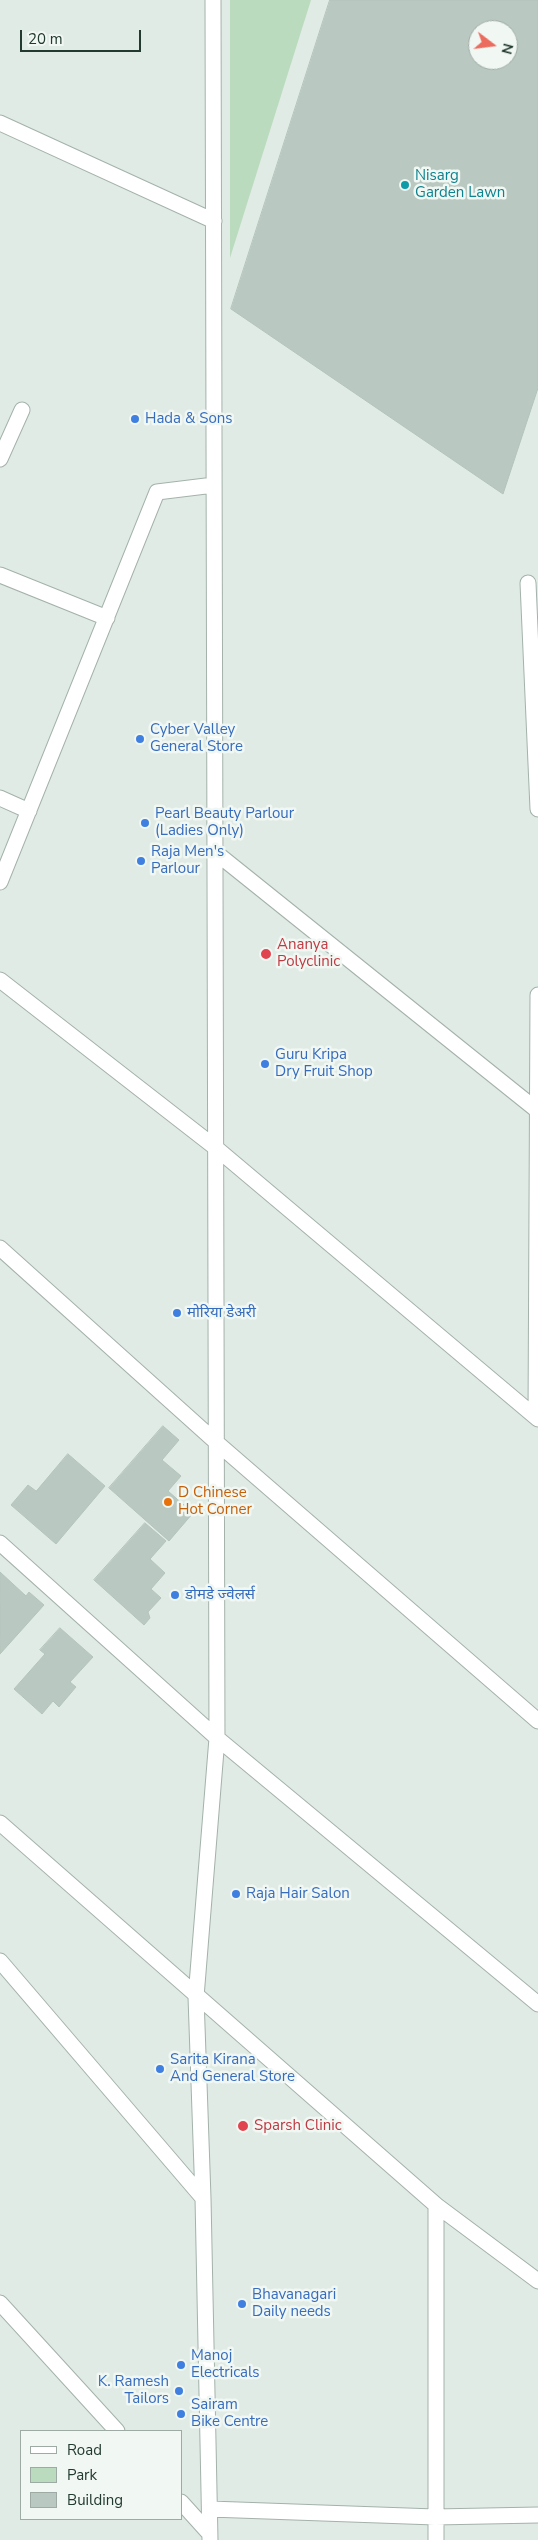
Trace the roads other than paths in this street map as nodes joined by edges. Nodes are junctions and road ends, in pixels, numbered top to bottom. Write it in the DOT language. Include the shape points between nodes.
graph roads {
  1 [pos="214,0"];
  2 [pos="0,123"];
  3 [pos="214,221"];
  4 [pos="22,410"];
  5 [pos="0,459"];
  6 [pos="214,485"];
  7 [pos="0,575"];
  8 [pos="528,583"];
  9 [pos="107,618"];
  10 [pos="0,798"];
  11 [pos="538,810"];
  12 [pos="29,811"];
  13 [pos="215,852"];
  14 [pos="0,882"];
  15 [pos="0,980"];
  16 [pos="538,994"];
  17 [pos="537,1111"];
  18 [pos="216,1148"];
  19 [pos="0,1248"];
  20 [pos="537,1418"];
  21 [pos="216,1442"];
  22 [pos="0,1543"];
  23 [pos="538,1721"];
  24 [pos="217,1738"];
  25 [pos="0,1823"];
  26 [pos="0,1961"];
  27 [pos="196,1997"];
  28 [pos="538,2004"];
  29 [pos="203,2198"];
  30 [pos="436,2205"];
  31 [pos="538,2281"];
  32 [pos="0,2303"];
  33 [pos="116,2430"];
  34 [pos="182,2503"];
  35 [pos="210,2509"];
  36 [pos="538,2516"];
  37 [pos="435,2517"];
  38 [pos="210,2536"];
  39 [pos="436,2540"];
  1 -- 3 [label="street"];
  2 -- 3 [label="street"];
  3 -- 6 [label="street"];
  4 -- 5 [label="street"];
  6 -- 9 [label="street" via="158,492"];
  6 -- 13 [label="street"];
  7 -- 9 [label="street"];
  8 -- 11 [label="street"];
  9 -- 12 [label="street"];
  10 -- 12 [label="street"];
  12 -- 14 [label="street"];
  13 -- 17 [label="street"];
  13 -- 18 [label="street"];
  15 -- 18 [label="street"];
  16 -- 17 [label="street"];
  17 -- 20 [label="street"];
  18 -- 20 [label="street"];
  18 -- 21 [label="street"];
  19 -- 21 [label="street"];
  21 -- 23 [label="street"];
  21 -- 24 [label="street"];
  22 -- 24 [label="street"];
  24 -- 27 [label="street"];
  24 -- 28 [label="street"];
  25 -- 27 [label="street"];
  26 -- 29 [label="street"];
  27 -- 29 [label="street"];
  27 -- 30 [label="street"];
  29 -- 35 [label="street"];
  30 -- 31 [label="street"];
  30 -- 37 [label="street"];
  32 -- 33 [label="street"];
  34 -- 38 [label="street"];
  35 -- 37 [label="street"];
  35 -- 38 [label="street"];
  36 -- 37 [label="street"];
  37 -- 39 [label="street"];
}
